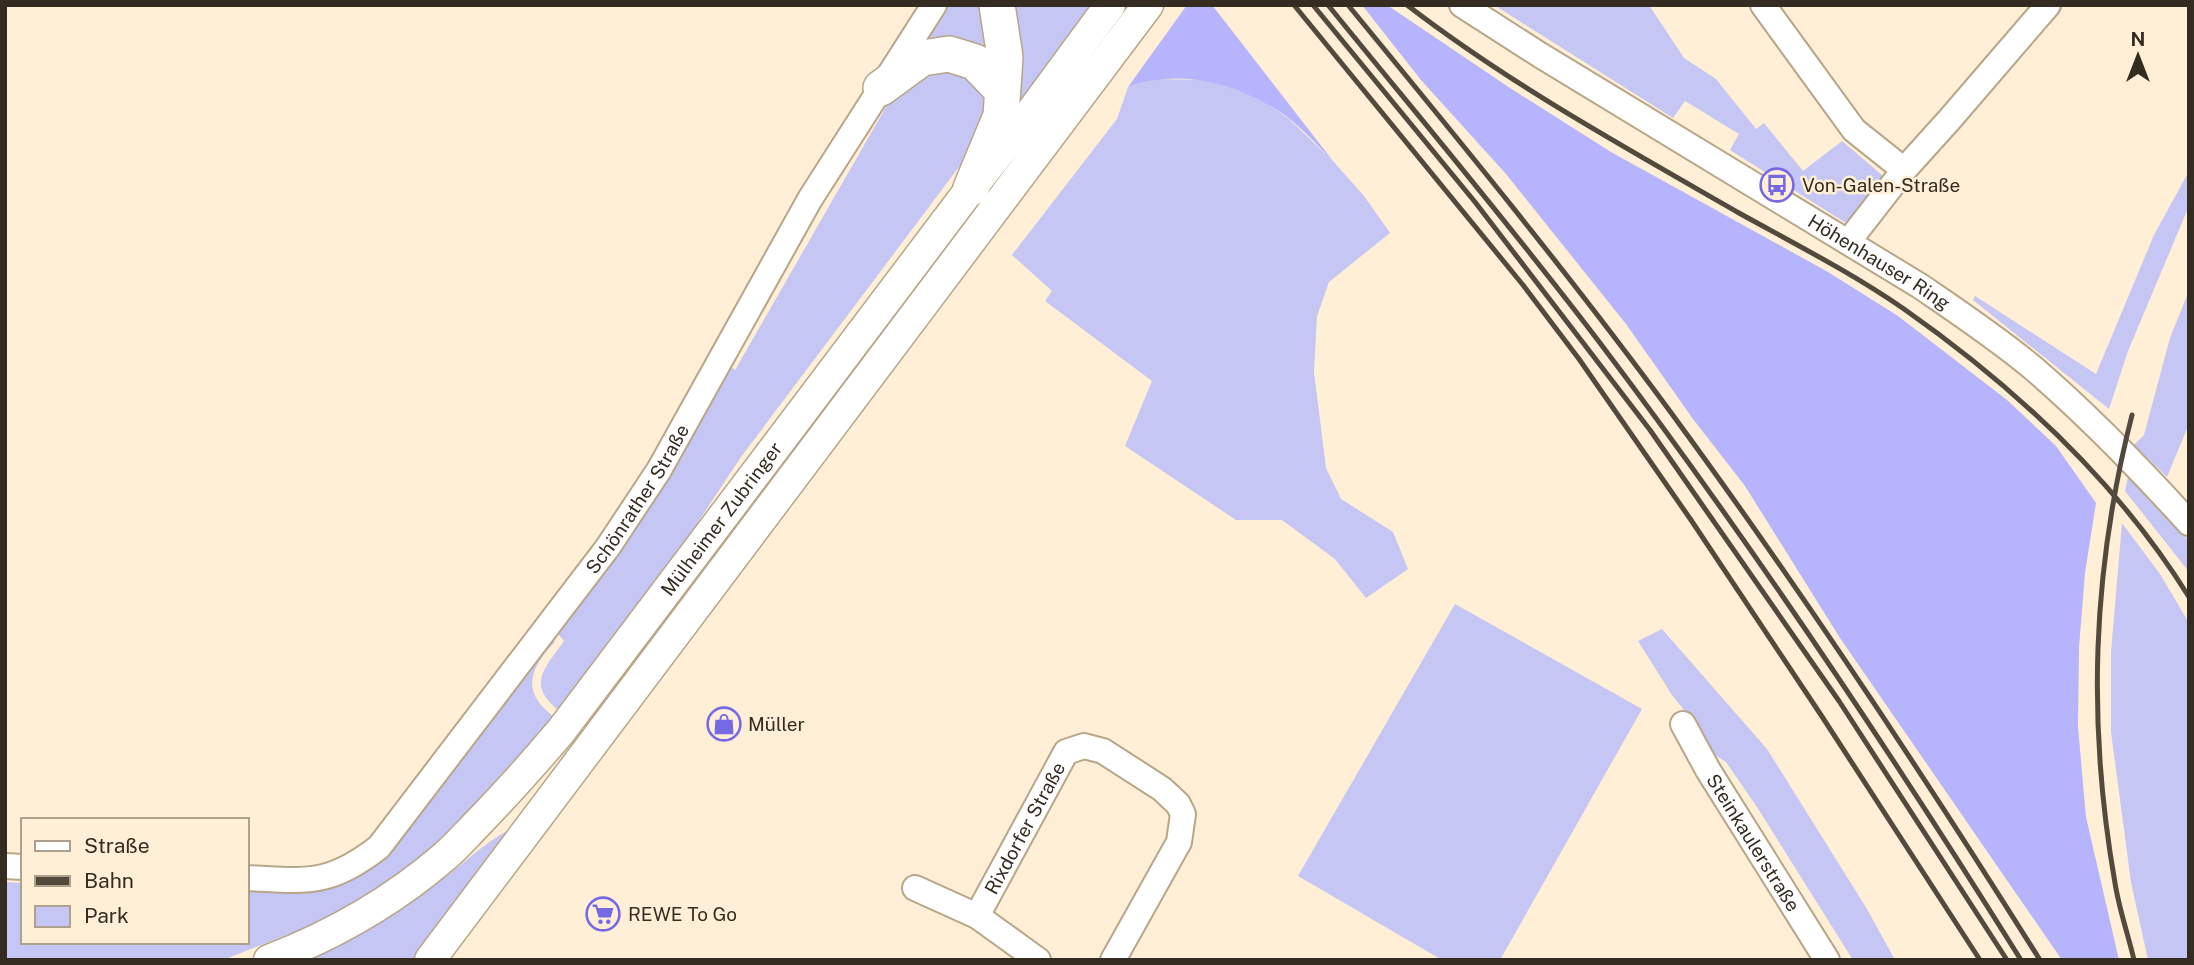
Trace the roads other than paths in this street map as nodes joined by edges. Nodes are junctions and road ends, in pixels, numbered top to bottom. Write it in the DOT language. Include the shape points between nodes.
graph roads {
  1 [pos="997,5"];
  2 [pos="1110,5"];
  3 [pos="1148,5"];
  4 [pos="1462,5"];
  5 [pos="1763,5"];
  6 [pos="2048,5"];
  7 [pos="928,7"];
  8 [pos="881,88"];
  9 [pos="1002,90"];
  10 [pos="1904,170"];
  11 [pos="971,188"];
  12 [pos="1848,242"];
  13 [pos="2189,523"];
  14 [pos="1683,724"];
  15 [pos="248,878"];
  16 [pos="915,888"];
  17 [pos="977,916"];
  18 [pos="269,960"];
  19 [pos="430,960"];
  20 [pos="1038,960"];
  21 [pos="1113,960"];
  22 [pos="1827,960"];
  1 -- 9 [label="highway" via="1005,57"];
  2 -- 11 [label="main road, Mülheimer Zubringer"];
  3 -- 19 [label="main road, Mülheimer Zubringer"];
  4 -- 12 [label="street, Höhenhauser Ring"];
  5 -- 10 [label="street" via="1854,131"];
  6 -- 10 [label="street"];
  7 -- 8 [label="street, Schönrather Straße"];
  8 -- 9 [label="highway" via="922,58 949,54 975,62"];
  8 -- 15 [label="street, Schönrather Straße" via="810,199 659,470 608,547 379,847 334,875 302,881"];
  9 -- 11 [label="highway" via="1001,116"];
  10 -- 12 [label="street"];
  11 -- 18 [label="main road, Mülheimer Zubringer" via="538,759 446,856 411,884 320,937"];
  12 -- 13 [label="street, Höhenhauser Ring" via="1973,322 2032,368"];
  14 -- 22 [label="street, Steinkaulerstraße"];
  16 -- 17 [label="street, Rixdorfer Straße"];
  17 -- 20 [label="street, Rixdorfer Straße"];
  17 -- 21 [label="street, Rixdorfer Straße" via="1066,752 1084,746 1103,751 1162,789 1183,814 1179,842"];
}
